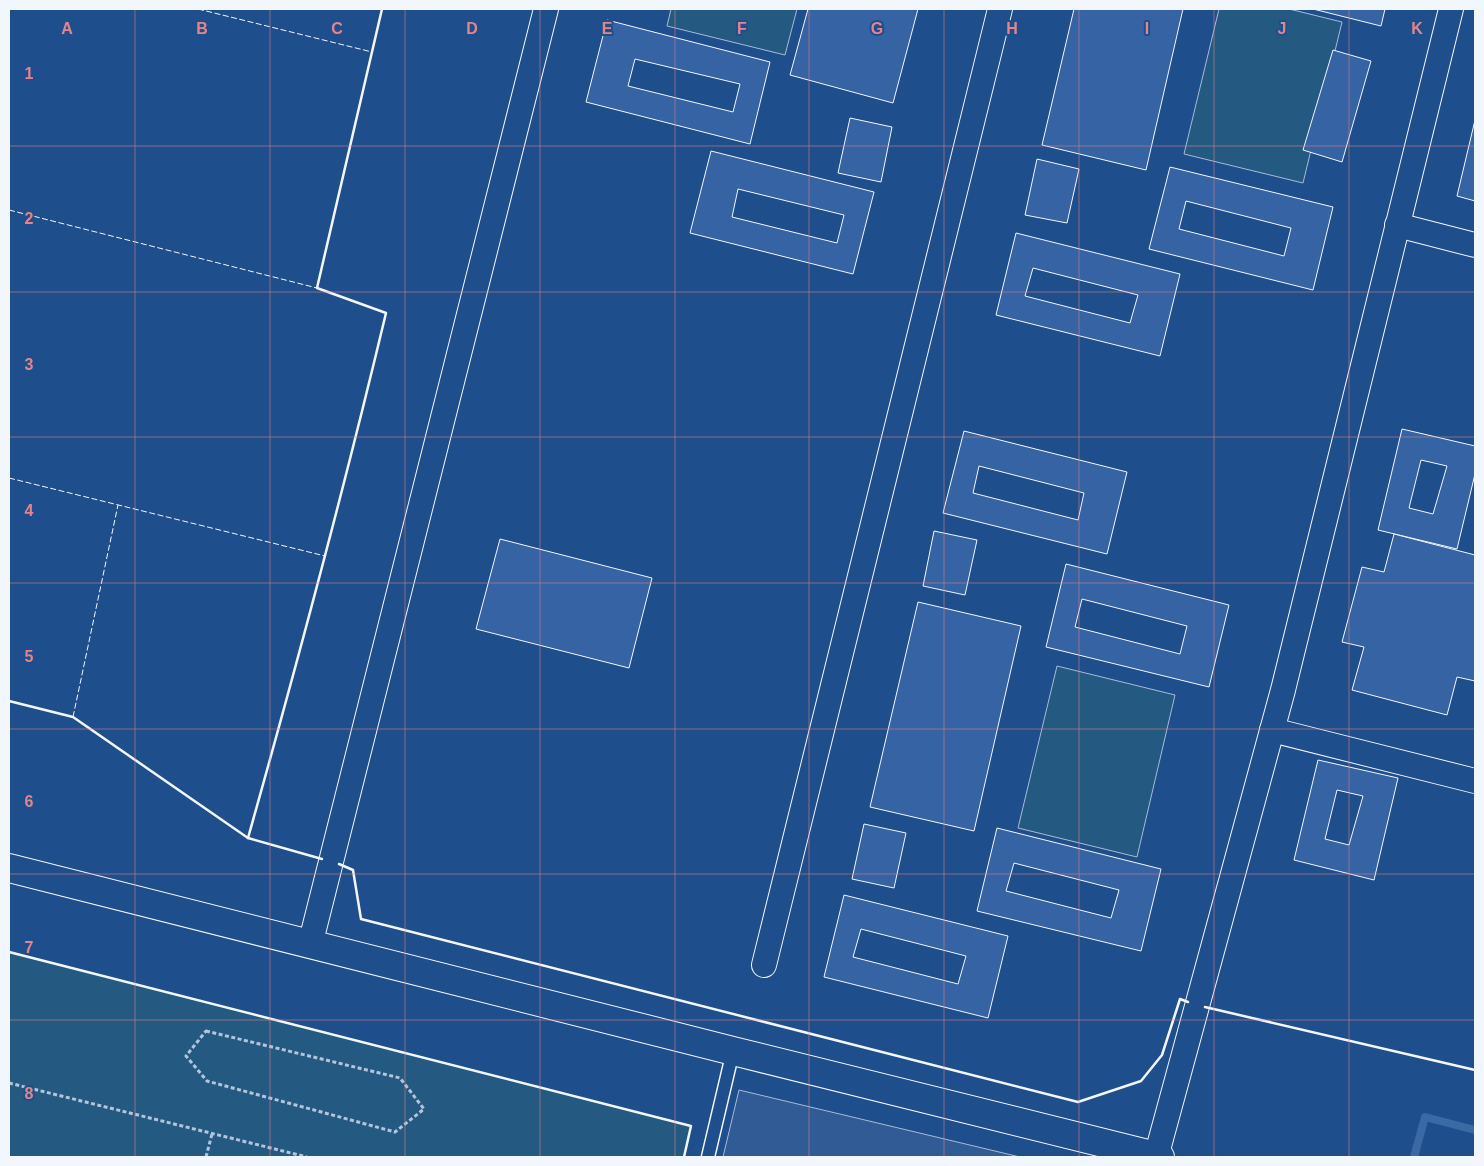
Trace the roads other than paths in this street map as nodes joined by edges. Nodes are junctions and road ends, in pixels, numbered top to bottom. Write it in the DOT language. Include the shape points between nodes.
graph roads {
  1 [pos="546,9"];
  2 [pos="1000,9"];
  3 [pos="1451,9"];
  4 [pos="1398,225"];
  5 [pos="1475,245"];
  6 [pos="1272,730"];
  7 [pos="1475,781"];
  8 [pos="9,868"];
  9 [pos="310,944"];
  10 [pos="764,965"];
  11 [pos="733,1051"];
  12 [pos="708,1157"];
  13 [pos="1157,1157"];
  1 -- 9 [label="street"];
  2 -- 10 [label="street"];
  3 -- 4 [label="street"];
  4 -- 5 [label="street"];
  4 -- 6 [label="street"];
  6 -- 7 [label="street"];
  6 -- 13 [label="street"];
  8 -- 9 [label="street"];
  9 -- 11 [label="street"];
  11 -- 12 [label="lane"];
  11 -- 13 [label="street"];
}
